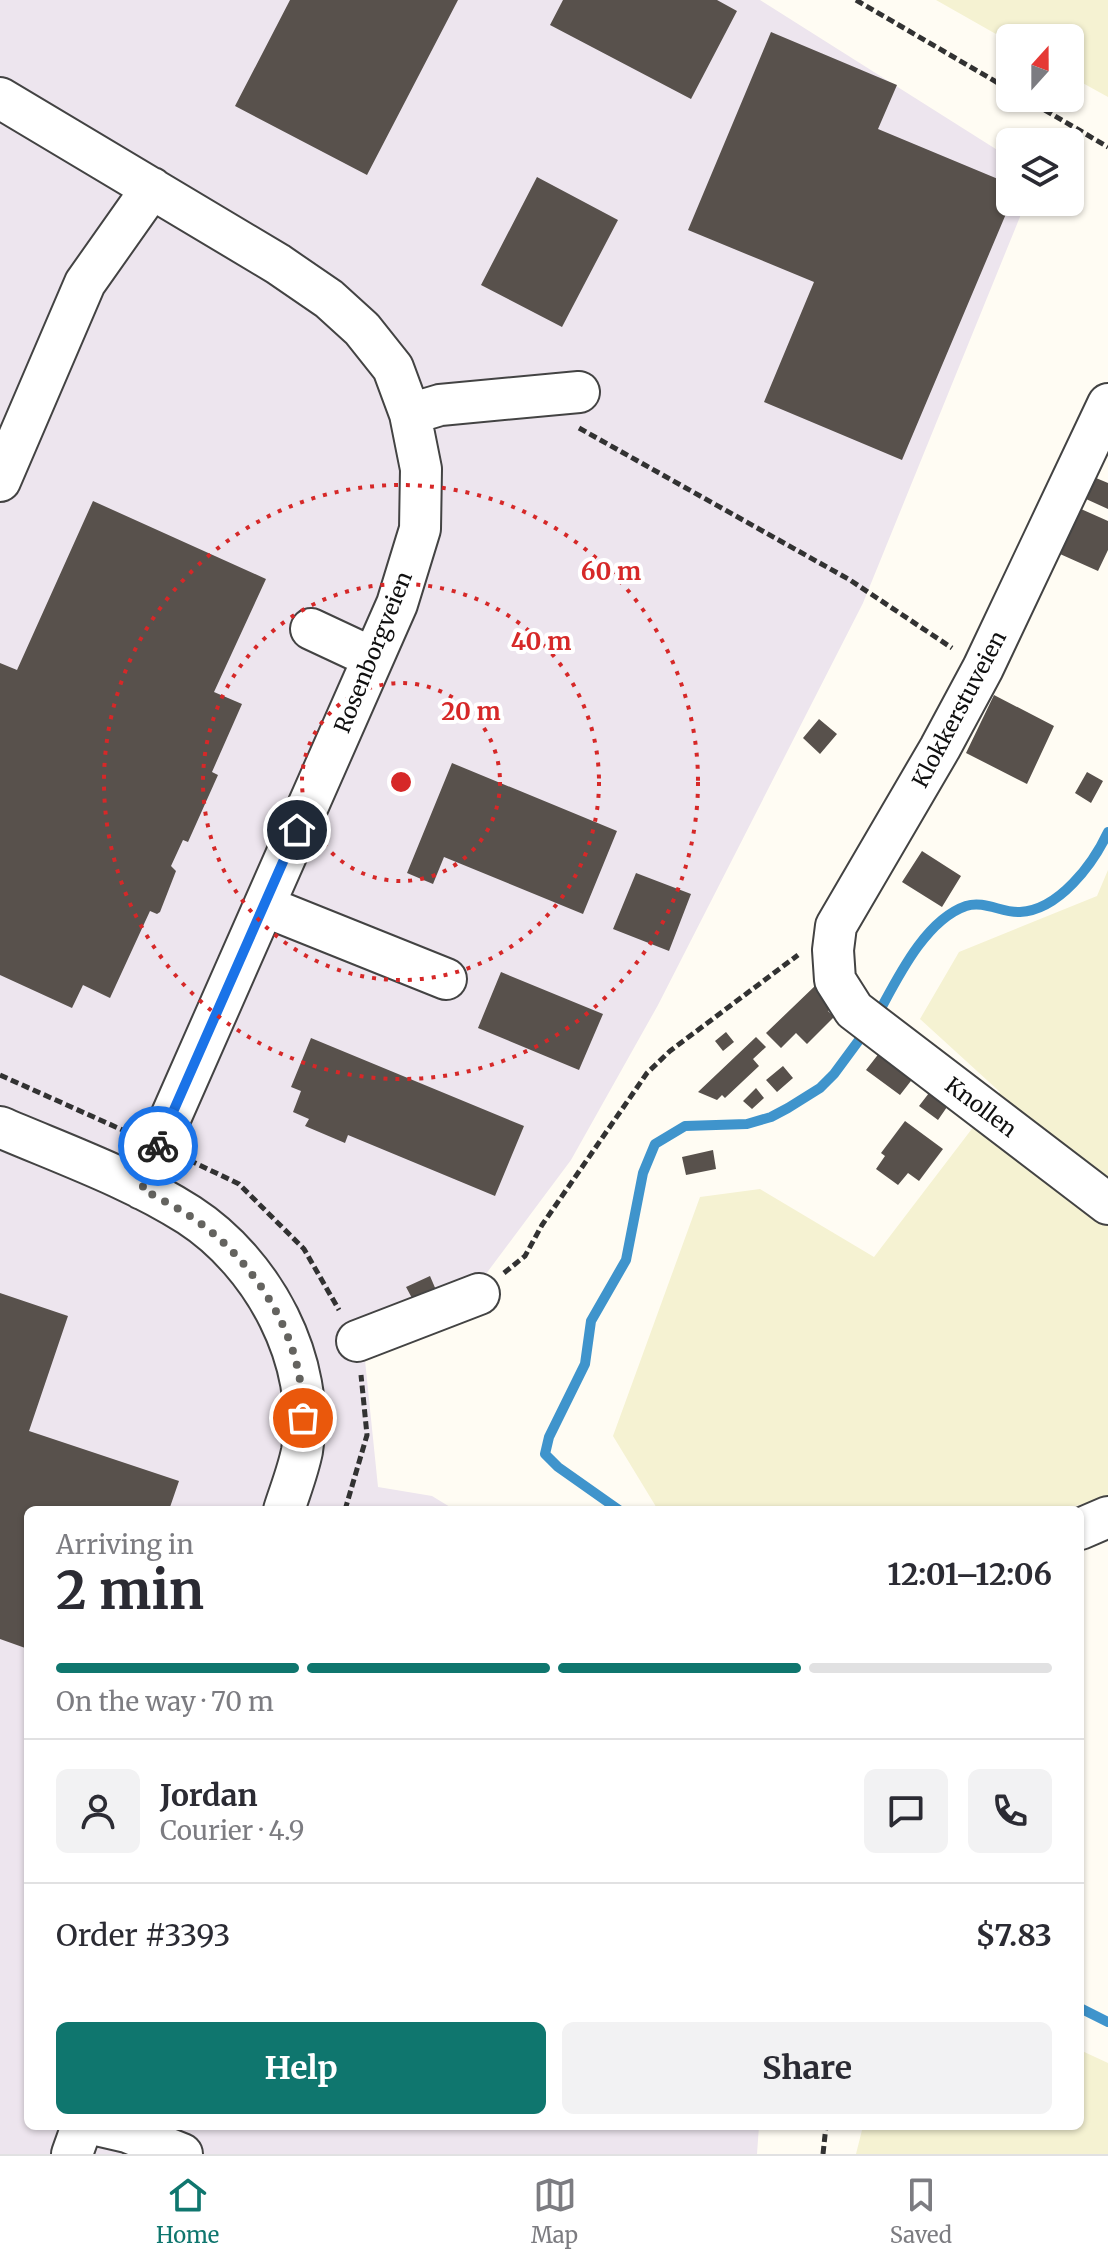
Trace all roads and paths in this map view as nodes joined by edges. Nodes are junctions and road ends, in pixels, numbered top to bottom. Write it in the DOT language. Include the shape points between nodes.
graph roads {
  1 [pos="856,0"];
  2 [pos="996,82"];
  3 [pos="0,98"];
  4 [pos="1048,112"];
  5 [pos="1108,147"];
  6 [pos="152,188"];
  7 [pos="1108,404"];
  8 [pos="578,410"];
  9 [pos="410,414"];
  10 [pos="0,481"];
  11 [pos="311,629"];
  12 [pos="373,658"];
  13 [pos="983,668"];
  14 [pos="264,906"];
  15 [pos="836,926"];
  16 [pos="446,979"];
  17 [pos="868,1020"];
  18 [pos="0,1075"];
  19 [pos="0,1127"];
  20 [pos="132,1134"];
  21 [pos="142,1189"];
  22 [pos="1108,1204"];
  23 [pos="479,1294"];
  24 [pos="357,1341"];
  25 [pos="285,1506"];
  26 [pos="1108,1517"];
  27 [pos="1084,1527"];
  28 [pos="81,2130"];
  29 [pos="118,2130"];
  30 [pos="826,2130"];
  31 [pos="72,2154"];
  32 [pos="182,2154"];
  33 [pos="823,2154"];
  1 -- 2 [label="path"];
  3 -- 6 [label="street, Rosenborgveien"];
  4 -- 5 [label="path"];
  6 -- 9 [label="street, Rosenborgveien" via="329,299 393,368"];
  6 -- 10 [label="street" via="85,283"];
  7 -- 13 [label="street, Klokkerstuveien"];
  8 -- 9 [label="street" via="440,405"];
  8 -- 13 [label="path"];
  9 -- 12 [label="street, Rosenborgveien" via="421,469 420,529 397,604"];
  11 -- 12 [label="street"];
  12 -- 14 [label="street, Rosenborgveien"];
  13 -- 15 [label="street, Klokkerstuveien"];
  14 -- 16 [label="street"];
  14 -- 21 [label="street, Rosenborgveien"];
  15 -- 17 [label="street, Klokkerstuveien" via="835,980"];
  15 -- 23 [label="path" via="647,1073 525,1256"];
  17 -- 22 [label="street, Knollen"];
  18 -- 20 [label="path"];
  19 -- 21 [label="street"];
  21 -- 25 [label="street" via="190,1216 228,1246 264,1291 289,1339 303,1418 302,1451"];
  23 -- 24 [label="street"];
  26 -- 27 [label="street"];
  28 -- 31 [label="street"];
  29 -- 32 [label="street"];
  30 -- 33 [label="path"];
}
